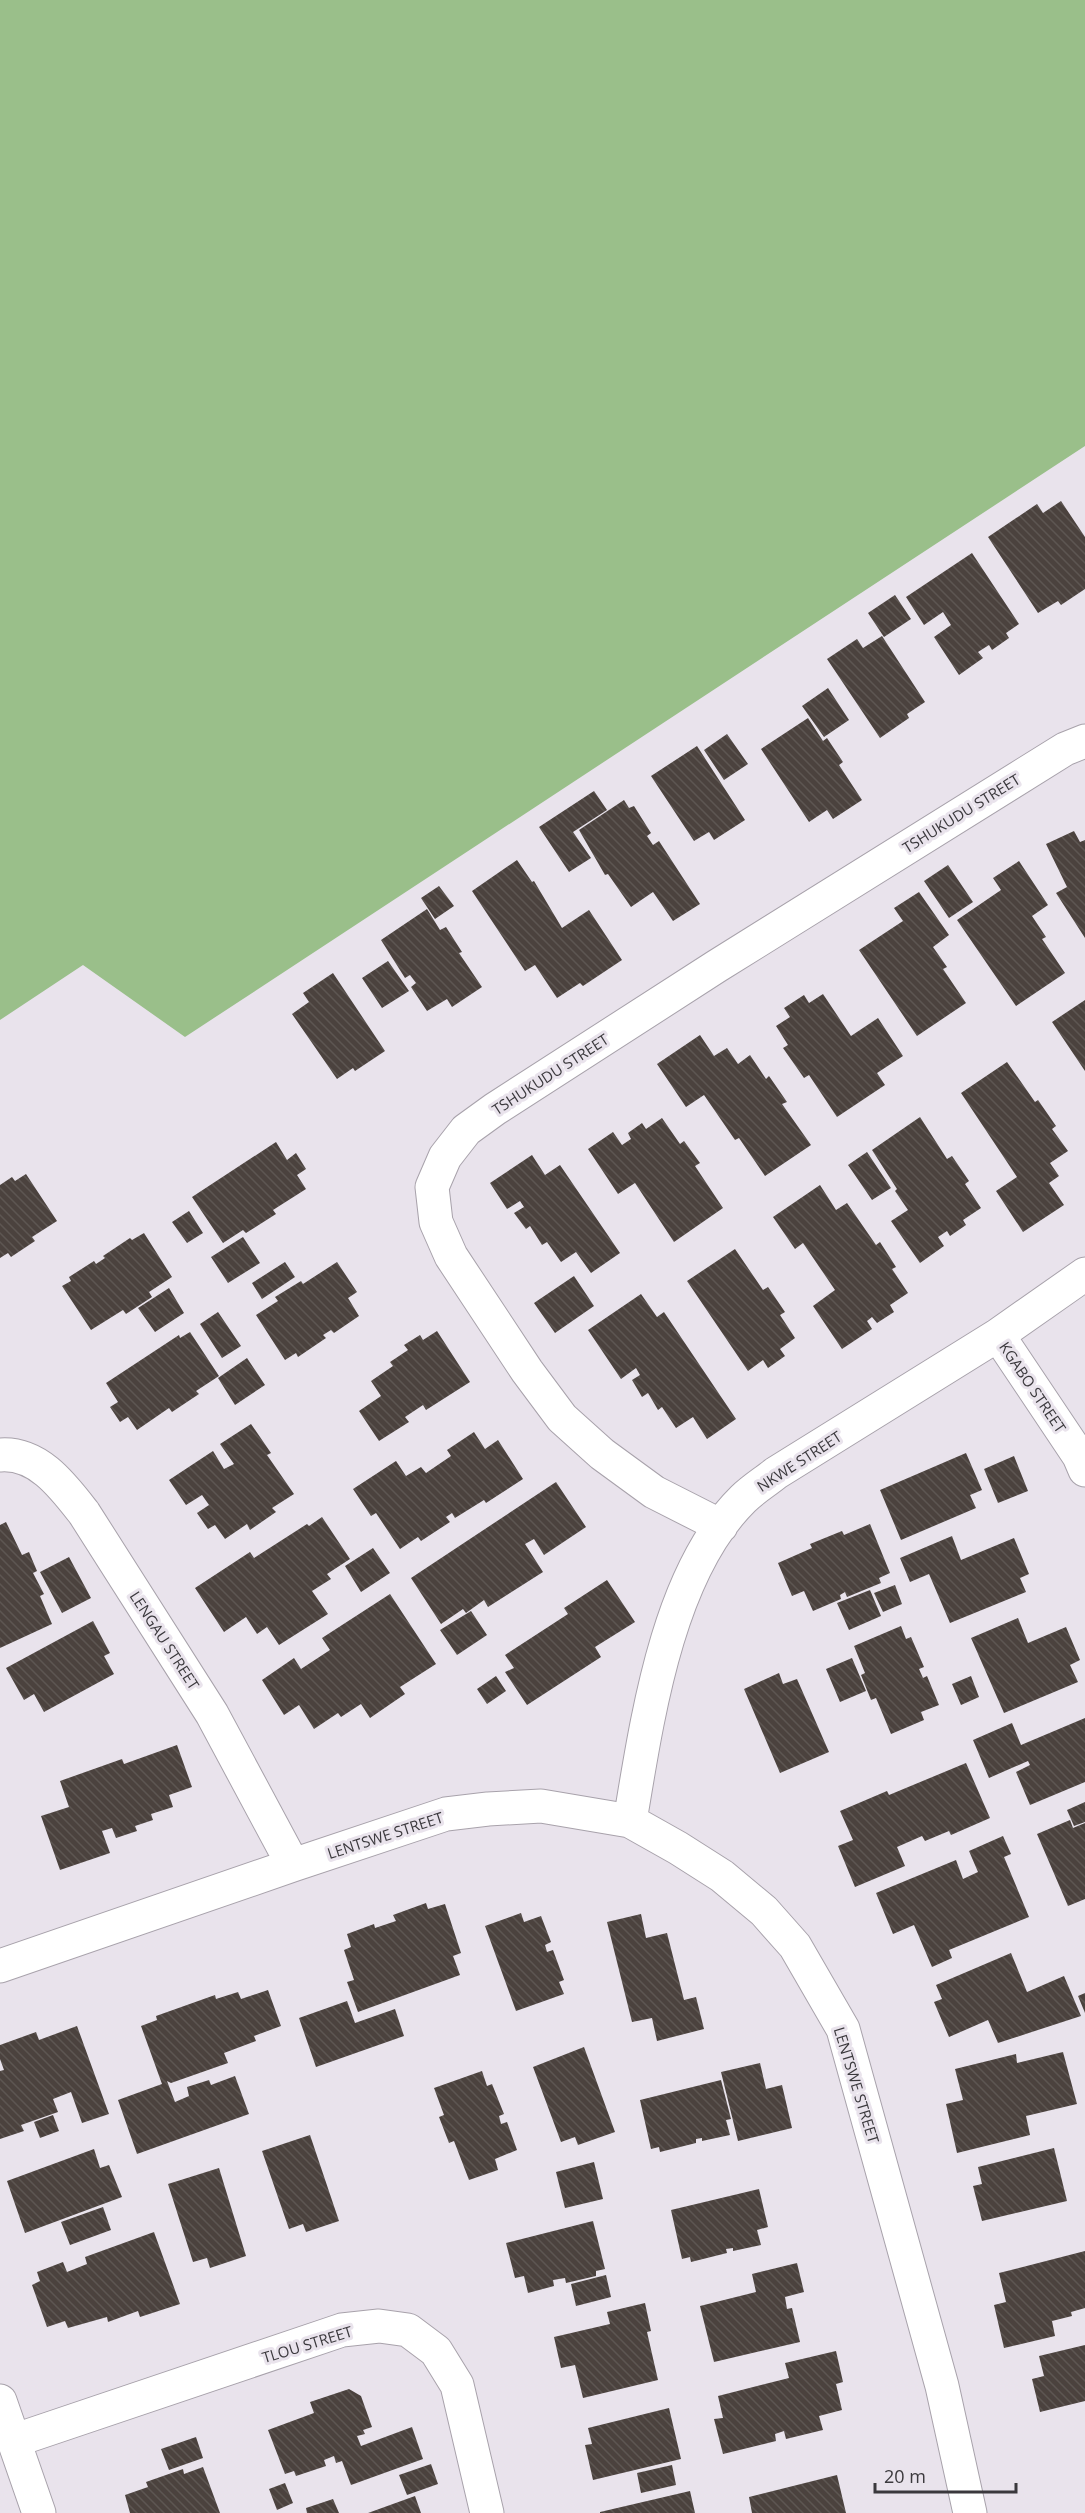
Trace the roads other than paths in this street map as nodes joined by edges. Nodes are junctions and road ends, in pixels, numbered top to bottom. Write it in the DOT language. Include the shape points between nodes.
graph roads {
  1 [pos="1085,741"];
  2 [pos="1085,1274"];
  3 [pos="998,1335"];
  4 [pos="0,1455"];
  5 [pos="1085,1470"];
  6 [pos="721,1526"];
  7 [pos="630,1821"];
  8 [pos="293,1865"];
  9 [pos="0,1966"];
  10 [pos="0,2402"];
  11 [pos="14,2441"];
  12 [pos="39,2513"];
  13 [pos="487,2513"];
  14 [pos="970,2513"];
  1 -- 6 [label="street, TSHUKUDU STREET" via="1065,749 928,832 505,1103 466,1130 445,1157 432,1188 436,1222 452,1256 562,1418 654,1492"];
  2 -- 3 [label="street, NKWE STREET"];
  3 -- 5 [label="street, KGABO STREET"];
  3 -- 6 [label="street, NKWE STREET" via="776,1473 744,1498"];
  4 -- 8 [label="street, LENGAU STREET" via="34,1461 61,1483 84,1513 212,1714"];
  6 -- 7 [label="street, NKWE STREET" via="686,1583 649,1707"];
  7 -- 8 [label="street, LENTSWE STREET" via="541,1806 446,1814"];
  7 -- 14 [label="street, LENTSWE STREET" via="722,1876 764,1911 795,1946 843,2029 942,2386"];
  8 -- 9 [label="street, LENTSWE STREET"];
  10 -- 11 [label="street"];
  11 -- 12 [label="street"];
  11 -- 13 [label="street, TLOU STREET" via="342,2330 379,2326 408,2330 436,2351 457,2385"];
}
